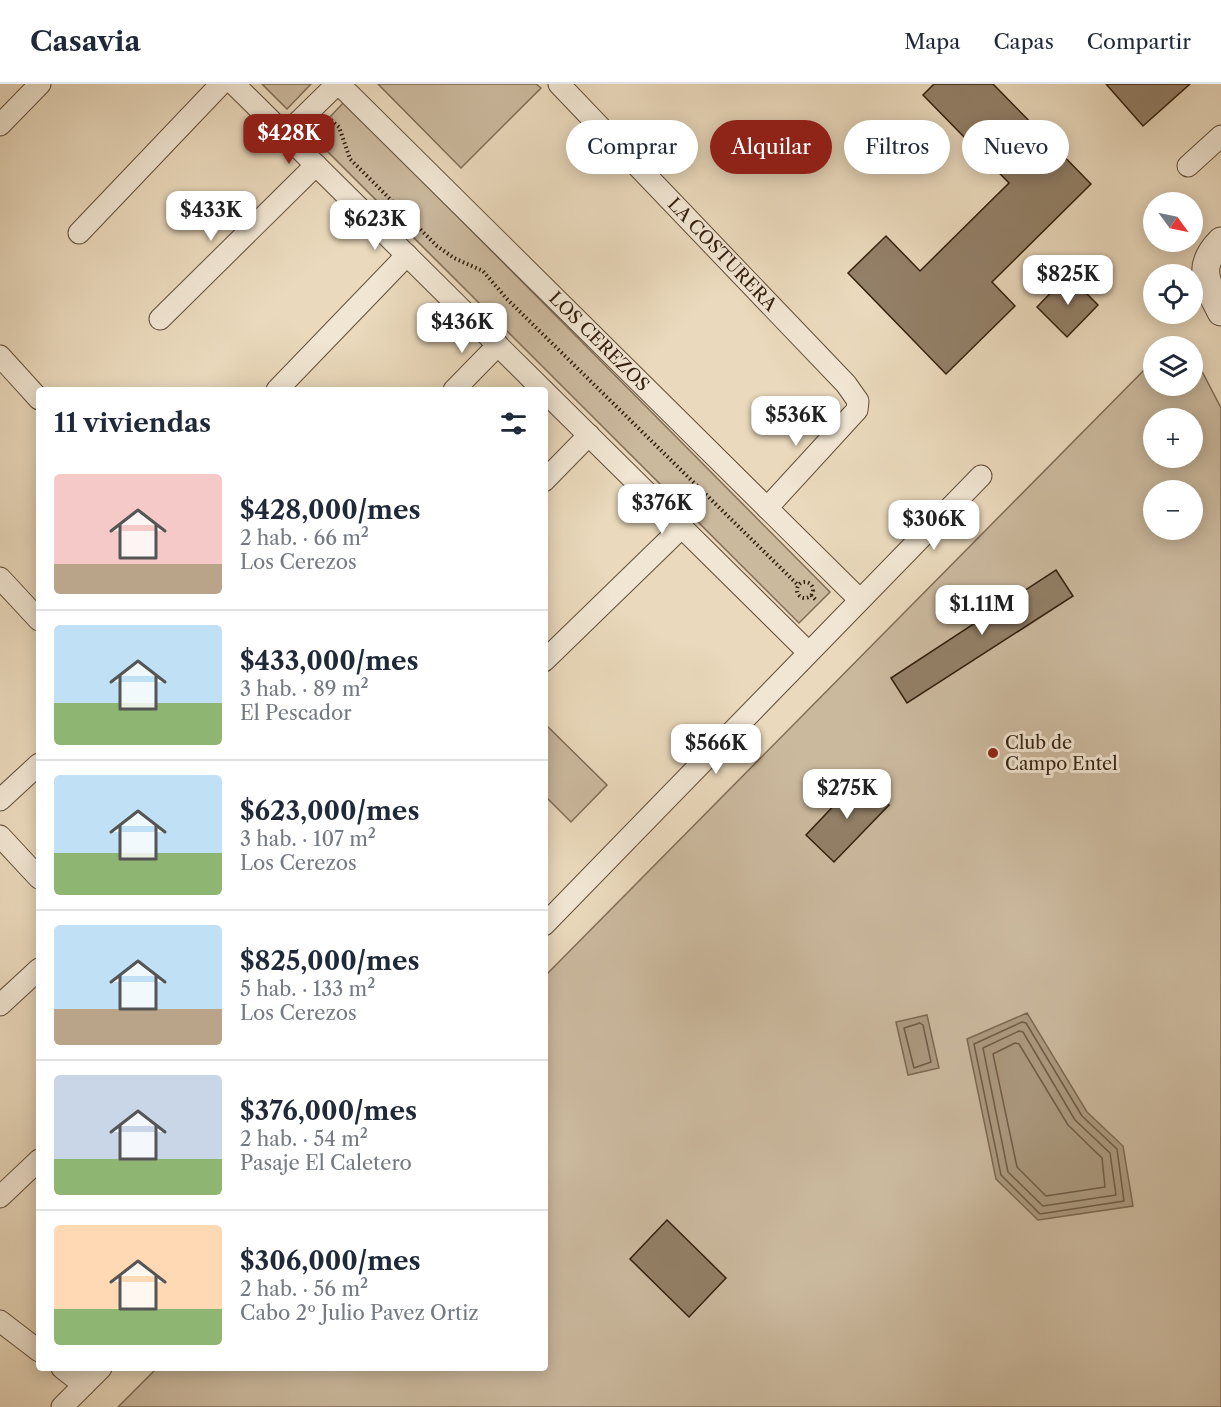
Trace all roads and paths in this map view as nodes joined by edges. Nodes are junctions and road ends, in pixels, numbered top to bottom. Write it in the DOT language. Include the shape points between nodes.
graph roads {
  1 [pos="40,84"];
  2 [pos="221,84"];
  3 [pos="234,84"];
  4 [pos="338,84"];
  5 [pos="559,84"];
  6 [pos="316,105"];
  7 [pos="0,125"];
  8 [pos="285,135"];
  9 [pos="1221,136"];
  10 [pos="316,165"];
  11 [pos="1188,166"];
  12 [pos="79,233"];
  13 [pos="1221,241"];
  14 [pos="407,255"];
  15 [pos="1221,312"];
  16 [pos="160,319"];
  17 [pos="498,345"];
  18 [pos="0,356"];
  19 [pos="280,387"];
  20 [pos="457,387"];
  21 [pos="540,387"];
  22 [pos="548,395"];
  23 [pos="36,396"];
  24 [pos="588,435"];
  25 [pos="981,476"];
  26 [pos="548,477"];
  27 [pos="767,508"];
  28 [pos="682,527"];
  29 [pos="0,578"];
  30 [pos="798,585"];
  31 [pos="811,595"];
  32 [pos="859,599"];
  33 [pos="817,601"];
  34 [pos="36,617"];
  35 [pos="808,652"];
  36 [pos="548,657"];
  37 [pos="36,766"];
  38 [pos="2,793"];
  39 [pos="0,836"];
  40 [pos="36,875"];
  41 [pos="548,920"];
  42 [pos="36,972"];
  43 [pos="0,1005"];
  44 [pos="36,1163"];
  45 [pos="0,1197"];
  46 [pos="0,1321"];
  47 [pos="36,1349"];
  48 [pos="66,1371"];
  49 [pos="98,1371"];
  50 [pos="84,1385"];
  51 [pos="62,1407"];
  1 -- 7 [label="street"];
  2 -- 12 [label="street"];
  3 -- 8 [label="street"];
  4 -- 6 [label="street"];
  4 -- 27 [label="street, LOS CEREZOS"];
  5 -- 27 [label="street, LA COSTURERA" via="858,401 857,410"];
  6 -- 8 [label="street"];
  6 -- 30 [label="path" via="339,128 350,159 444,253 490,277 507,299"];
  8 -- 10 [label="street"];
  9 -- 11 [label="street"];
  10 -- 14 [label="street"];
  10 -- 16 [label="street"];
  13 -- 15 [label="street" via="1206,264 1208,284"];
  14 -- 17 [label="street"];
  14 -- 19 [label="street"];
  17 -- 20 [label="street"];
  17 -- 21 [label="street"];
  18 -- 23 [label="street"];
  22 -- 24 [label="street"];
  24 -- 26 [label="street"];
  24 -- 28 [label="street"];
  25 -- 32 [label="street"];
  27 -- 32 [label="street, LOS CEREZOS"];
  28 -- 35 [label="street"];
  28 -- 36 [label="street"];
  29 -- 34 [label="street"];
  30 -- 31 [label="path" via="798,595"];
  30 -- 31 [label="path" via="810,583"];
  31 -- 33 [label="path"];
  32 -- 35 [label="street"];
  35 -- 41 [label="street"];
  37 -- 38 [label="street"];
  39 -- 40 [label="street"];
  42 -- 43 [label="street"];
  44 -- 45 [label="street"];
  46 -- 47 [label="street"];
  48 -- 50 [label="street"];
  49 -- 50 [label="street"];
  50 -- 51 [label="street"];
}
